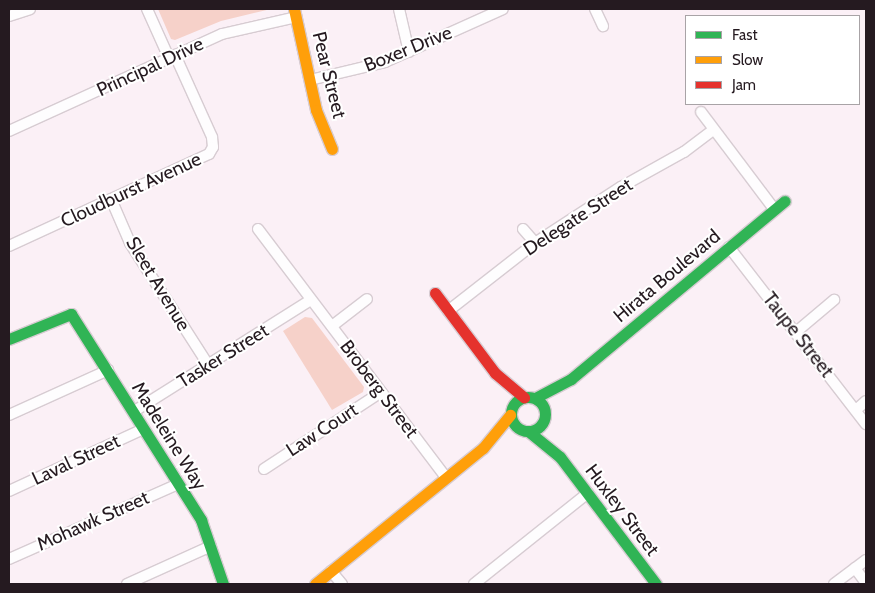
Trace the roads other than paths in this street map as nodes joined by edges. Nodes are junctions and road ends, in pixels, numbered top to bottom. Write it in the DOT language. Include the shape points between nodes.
graph roads {
  1 [pos="30,9"];
  2 [pos="147,9"];
  3 [pos="400,9"];
  4 [pos="503,9"];
  5 [pos="595,9"];
  6 [pos="295,13"];
  7 [pos="9,16"];
  8 [pos="603,26"];
  9 [pos="409,52"];
  10 [pos="172,57"];
  11 [pos="310,80"];
  12 [pos="701,112"];
  13 [pos="713,130"];
  14 [pos="9,131"];
  15 [pos="332,150"];
  16 [pos="111,200"];
  17 [pos="785,200"];
  18 [pos="774,209"];
  19 [pos="523,228"];
  20 [pos="258,229"];
  21 [pos="535,243"];
  22 [pos="9,246"];
  23 [pos="729,247"];
  24 [pos="435,293"];
  25 [pos="367,299"];
  26 [pos="311,300"];
  27 [pos="834,300"];
  28 [pos="448,311"];
  29 [pos="332,326"];
  30 [pos="796,332"];
  31 [pos="9,339"];
  32 [pos="209,366"];
  33 [pos="108,370"];
  34 [pos="495,373"];
  35 [pos="571,378"];
  36 [pos="381,392"];
  37 [pos="529,398"];
  38 [pos="866,402"];
  39 [pos="512,410"];
  40 [pos="856,410"];
  41 [pos="133,412"];
  42 [pos="9,415"];
  43 [pos="544,417"];
  44 [pos="866,424"];
  45 [pos="143,429"];
  46 [pos="525,431"];
  47 [pos="483,448"];
  48 [pos="560,457"];
  49 [pos="264,469"];
  50 [pos="446,478"];
  51 [pos="178,484"];
  52 [pos="9,491"];
  53 [pos="588,493"];
  54 [pos="211,546"];
  55 [pos="9,559"];
  56 [pos="866,560"];
  57 [pos="855,568"];
  58 [pos="331,571"];
  59 [pos="866,583"];
  60 [pos="128,584"];
  61 [pos="223,584"];
  62 [pos="315,584"];
  63 [pos="342,584"];
  64 [pos="474,584"];
  65 [pos="656,584"];
  66 [pos="834,584"];
  1 -- 7 [label="street"];
  2 -- 10 [label="street"];
  3 -- 9 [label="street"];
  4 -- 9 [label="street, Boxer Drive"];
  5 -- 8 [label="street"];
  6 -- 10 [label="street, Principal Drive" via="233,30"];
  6 -- 11 [label="street, Pear Street"];
  9 -- 11 [label="street, Boxer Drive" via="372,67"];
  10 -- 14 [label="street, Principal Drive"];
  10 -- 16 [label="street, Cloudburst Avenue" via="212,137 213,148 205,156"];
  11 -- 15 [label="street, Pear Street" via="316,110"];
  12 -- 13 [label="street"];
  13 -- 18 [label="street"];
  13 -- 21 [label="street, Delegate Street" via="684,152 621,187"];
  16 -- 22 [label="street, Cloudburst Avenue"];
  16 -- 32 [label="street, Sleet Avenue" via="130,243"];
  17 -- 18 [label="street, Hirata Boulevard"];
  18 -- 23 [label="street, Hirata Boulevard"];
  19 -- 21 [label="street"];
  20 -- 26 [label="street, Broberg Street"];
  21 -- 28 [label="street, Delegate Street"];
  23 -- 30 [label="street, Taupe Street"];
  23 -- 35 [label="street, Hirata Boulevard"];
  24 -- 28 [label="street"];
  25 -- 29 [label="street"];
  26 -- 29 [label="street, Broberg Street"];
  26 -- 32 [label="street, Tasker Street"];
  27 -- 30 [label="street"];
  28 -- 34 [label="street"];
  29 -- 36 [label="street, Broberg Street"];
  30 -- 40 [label="street, Taupe Street"];
  31 -- 33 [label="street, Madeleine Way" via="71,314"];
  32 -- 41 [label="street, Tasker Street"];
  33 -- 41 [label="street, Madeleine Way"];
  33 -- 42 [label="street"];
  34 -- 37 [label="street"];
  34 -- 39 [label="street"];
  35 -- 37 [label="street, Hirata Boulevard"];
  35 -- 43 [label="street, Hirata Boulevard"];
  36 -- 49 [label="street, Law Court"];
  36 -- 50 [label="street, Broberg Street"];
  37 -- 39 [label="street"];
  37 -- 43 [label="street" via="543,406"];
  38 -- 40 [label="street"];
  39 -- 46 [label="street" via="513,424"];
  39 -- 47 [label="street"];
  40 -- 44 [label="street, Taupe Street"];
  41 -- 45 [label="street, Madeleine Way"];
  43 -- 46 [label="street" via="539,427"];
  43 -- 48 [label="street, Huxley Street"];
  45 -- 51 [label="street, Madeleine Way"];
  45 -- 52 [label="street, Laval Street"];
  46 -- 47 [label="street" via="504,436"];
  46 -- 48 [label="street, Huxley Street"];
  47 -- 50 [label="street"];
  48 -- 53 [label="street, Huxley Street"];
  50 -- 58 [label="street"];
  51 -- 54 [label="street, Madeleine Way" via="204,527"];
  51 -- 55 [label="street, Mohawk Street"];
  53 -- 64 [label="street"];
  53 -- 65 [label="street, Huxley Street"];
  54 -- 60 [label="street"];
  54 -- 61 [label="street, Madeleine Way"];
  56 -- 57 [label="street"];
  57 -- 59 [label="street"];
  57 -- 66 [label="street"];
  58 -- 62 [label="street"];
  58 -- 63 [label="street"];
}
